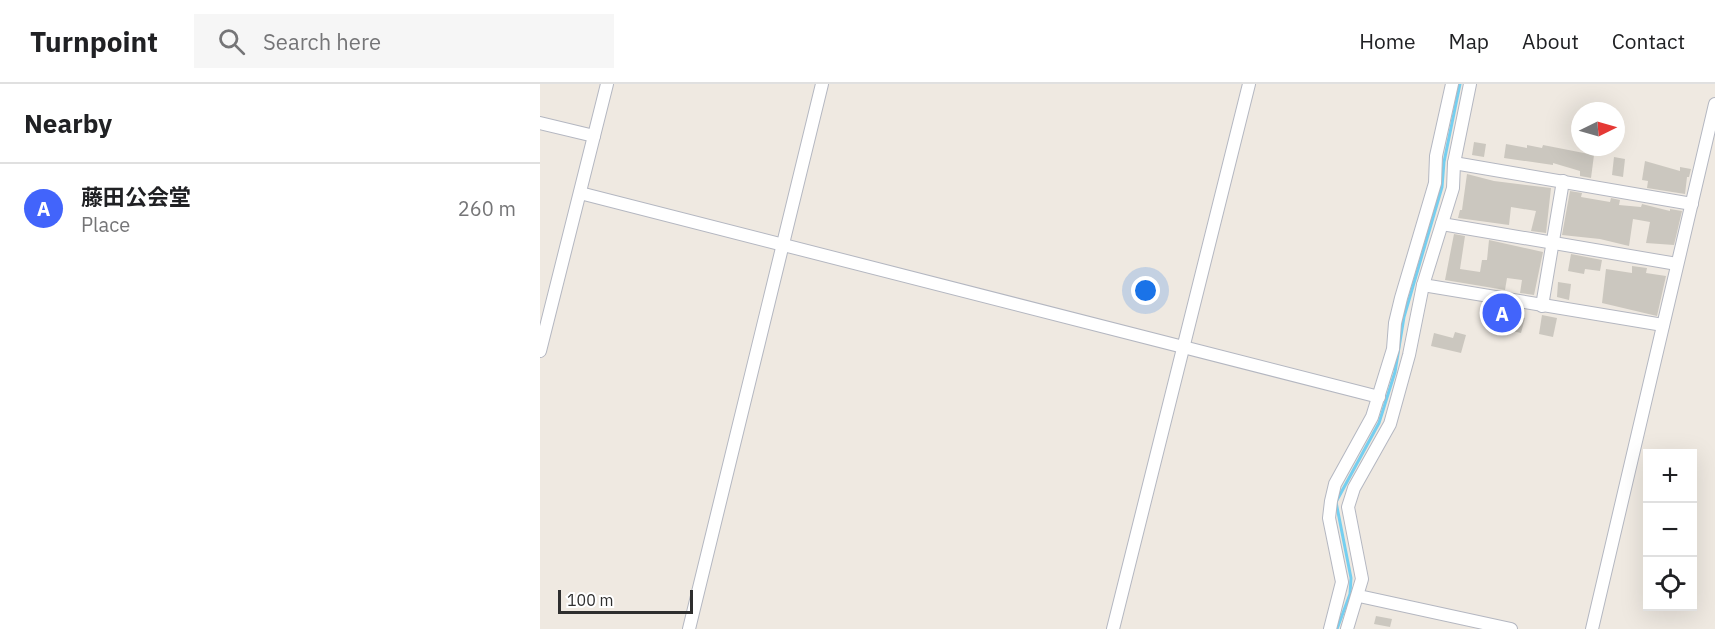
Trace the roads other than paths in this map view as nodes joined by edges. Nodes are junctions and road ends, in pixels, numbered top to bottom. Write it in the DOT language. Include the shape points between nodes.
graph roads {
  1 [pos="607,84"];
  2 [pos="822,84"];
  3 [pos="1249,84"];
  4 [pos="1452,84"];
  5 [pos="1470,84"];
  6 [pos="1715,104"];
  7 [pos="540,123"];
  8 [pos="594,136"];
  9 [pos="1454,163"];
  10 [pos="1563,181"];
  11 [pos="580,193"];
  12 [pos="1692,204"];
  13 [pos="1442,224"];
  14 [pos="1551,243"];
  15 [pos="782,247"];
  16 [pos="1677,264"];
  17 [pos="1423,285"];
  18 [pos="1542,306"];
  19 [pos="1663,325"];
  20 [pos="1183,348"];
  21 [pos="540,351"];
  22 [pos="1379,397"];
  23 [pos="1359,596"];
  24 [pos="689,629"];
  25 [pos="1113,629"];
  26 [pos="1330,629"];
  27 [pos="1347,629"];
  28 [pos="1511,629"];
  29 [pos="1592,629"];
  1 -- 8 [label="street"];
  2 -- 15 [label="street"];
  3 -- 20 [label="street"];
  4 -- 22 [label="street" via="1436,156 1435,183 1401,298 1393,349"];
  5 -- 9 [label="street"];
  6 -- 12 [label="street"];
  7 -- 8 [label="street"];
  8 -- 11 [label="street"];
  9 -- 10 [label="street"];
  9 -- 13 [label="street"];
  10 -- 12 [label="street"];
  10 -- 14 [label="street"];
  11 -- 15 [label="street"];
  11 -- 21 [label="street"];
  12 -- 16 [label="street"];
  13 -- 14 [label="street"];
  13 -- 17 [label="street"];
  14 -- 16 [label="street"];
  14 -- 18 [label="street"];
  15 -- 20 [label="street"];
  15 -- 24 [label="street"];
  16 -- 19 [label="street"];
  17 -- 18 [label="street"];
  17 -- 23 [label="street" via="1390,424 1354,488 1348,507 1362,579"];
  18 -- 19 [label="street"];
  19 -- 29 [label="street"];
  20 -- 22 [label="street"];
  20 -- 25 [label="street"];
  22 -- 26 [label="street" via="1335,484 1331,501 1329,518 1342,582"];
  23 -- 27 [label="street"];
  23 -- 28 [label="street"];
}
